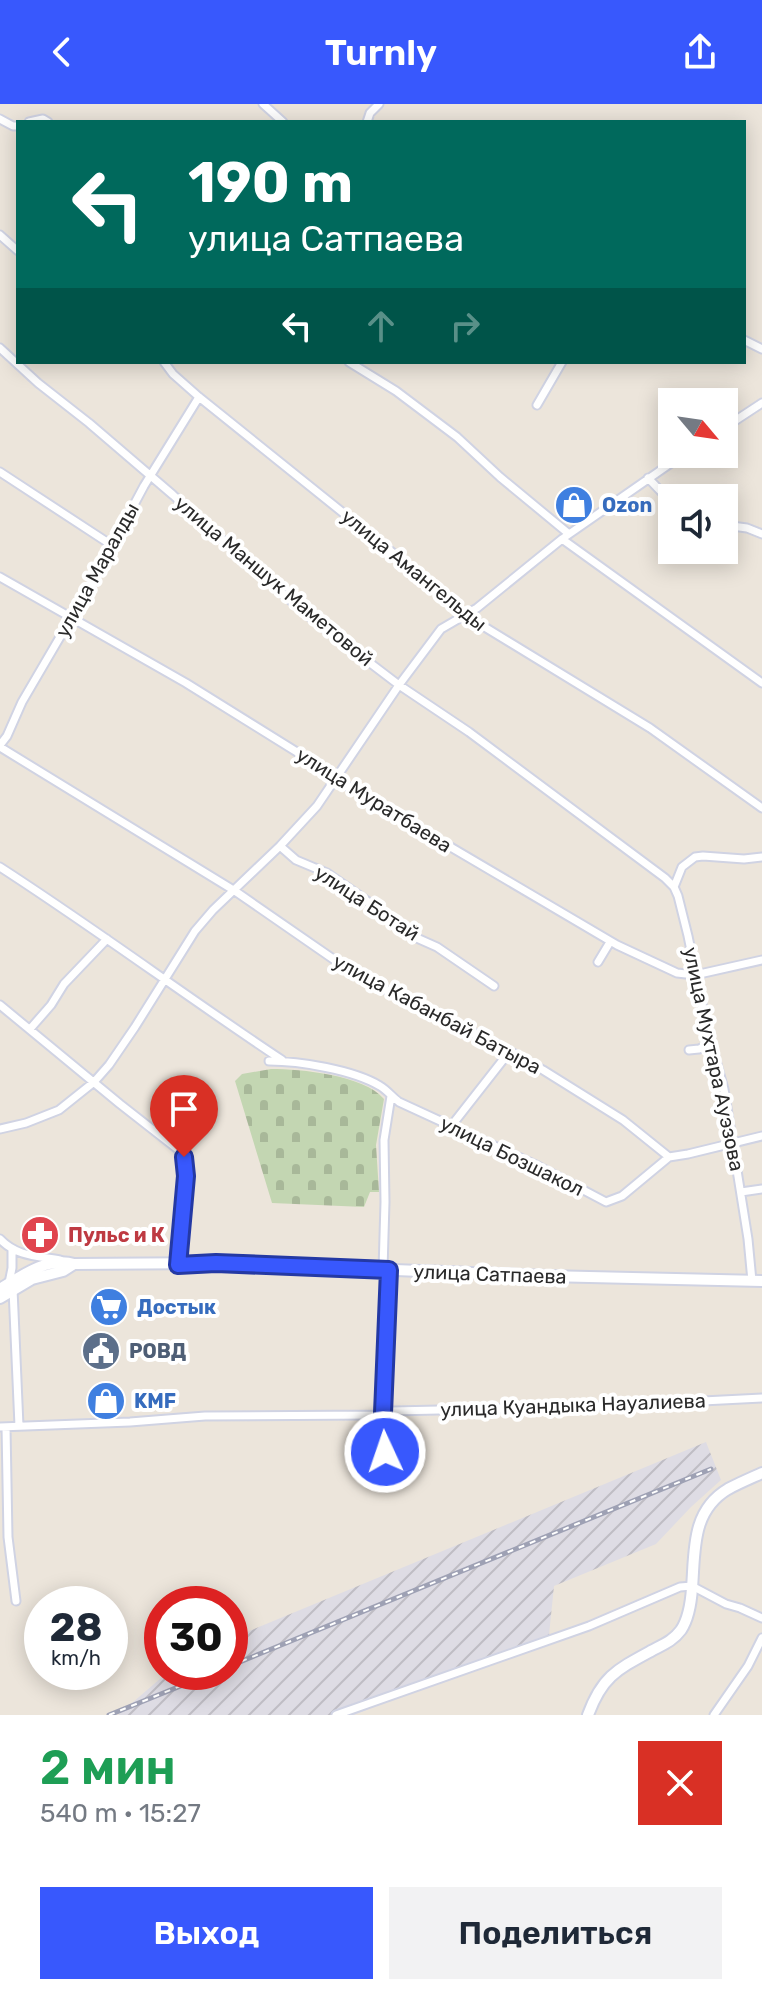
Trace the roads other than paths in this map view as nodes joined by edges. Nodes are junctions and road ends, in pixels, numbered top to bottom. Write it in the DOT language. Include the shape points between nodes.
graph roads {
  1 [pos="263,104"];
  2 [pos="379,104"];
  3 [pos="369,108"];
  4 [pos="280,120"];
  5 [pos="0,235"];
  6 [pos="16,249"];
  7 [pos="0,348"];
  8 [pos="16,363"];
  9 [pos="17,364"];
  10 [pos="166,364"];
  11 [pos="352,364"];
  12 [pos="557,365"];
  13 [pos="199,397"];
  14 [pos="762,403"];
  15 [pos="537,405"];
  16 [pos="738,419"];
  17 [pos="663,468"];
  18 [pos="0,472"];
  19 [pos="151,476"];
  20 [pos="648,478"];
  21 [pos="658,488"];
  22 [pos="738,527"];
  23 [pos="762,534"];
  24 [pos="566,536"];
  25 [pos="113,546"];
  26 [pos="0,577"];
  27 [pos="465,615"];
  28 [pos="73,619"];
  29 [pos="762,683"];
  30 [pos="399,685"];
  31 [pos="0,746"];
  32 [pos="337,777"];
  33 [pos="762,808"];
  34 [pos="280,846"];
  35 [pos="762,857"];
  36 [pos="0,867"];
  37 [pos="674,887"];
  38 [pos="235,891"];
  39 [pos="107,939"];
  40 [pos="610,942"];
  41 [pos="762,960"];
  42 [pos="598,962"];
  43 [pos="695,975"];
  44 [pos="164,981"];
  45 [pos="494,986"];
  46 [pos="0,1005"];
  47 [pos="30,1029"];
  48 [pos="712,1044"];
  49 [pos="689,1050"];
  50 [pos="510,1051"];
  51 [pos="269,1061"];
  52 [pos="283,1061"];
  53 [pos="94,1082"];
  54 [pos="391,1096"];
  55 [pos="452,1125"];
  56 [pos="0,1129"];
  57 [pos="762,1136"];
  58 [pos="734,1143"];
  59 [pos="669,1157"];
  60 [pos="762,1189"];
  61 [pos="741,1192"];
  62 [pos="0,1239"];
  63 [pos="12,1250"];
  64 [pos="69,1262"];
  65 [pos="178,1265"];
  66 [pos="386,1270"];
  67 [pos="757,1281"];
  68 [pos="7,1287"];
  69 [pos="0,1298"];
  70 [pos="762,1398"];
  71 [pos="383,1413"];
  72 [pos="19,1426"];
  73 [pos="3,1427"];
  74 [pos="388,1473"];
  75 [pos="762,1473"];
  76 [pos="692,1586"];
  77 [pos="16,1601"];
  78 [pos="762,1618"];
  79 [pos="762,1638"];
  80 [pos="336,1715"];
  81 [pos="588,1715"];
  82 [pos="714,1715"];
  1 -- 4 [label="street"];
  2 -- 3 [label="street"];
  5 -- 6 [label="street"];
  7 -- 8 [label="street, улица Маншук Маметовой"];
  9 -- 19 [label="street, улица Маншук Маметовой"];
  10 -- 13 [label="street, улица Амангельды"];
  11 -- 24 [label="street" via="457,437"];
  12 -- 15 [label="street"];
  13 -- 19 [label="street, улица Маралды"];
  13 -- 27 [label="street, улица Амангельды"];
  14 -- 16 [label="street"];
  17 -- 20 [label="street"];
  18 -- 25 [label="street"];
  19 -- 25 [label="street, улица Маралды"];
  19 -- 30 [label="street, улица Маншук Маметовой" via="283,594"];
  20 -- 21 [label="street"];
  20 -- 24 [label="street"];
  22 -- 23 [label="street"];
  24 -- 27 [label="street"];
  24 -- 29 [label="street"];
  25 -- 28 [label="street, улица Маралды"];
  26 -- 28 [label="street, улица Муратбаева"];
  27 -- 30 [label="street" via="441,629"];
  27 -- 33 [label="street, улица Амангельды" via="650,728"];
  28 -- 31 [label="street, улица Маралды"];
  28 -- 32 [label="street, улица Муратбаева"];
  30 -- 32 [label="street"];
  30 -- 37 [label="street, улица Маншук Маметовой"];
  31 -- 38 [label="street, улица Кабанбай Батыра"];
  32 -- 34 [label="street"];
  32 -- 40 [label="street, улица Муратбаева"];
  34 -- 38 [label="street"];
  34 -- 45 [label="street, улица Ботай"];
  35 -- 37 [label="street" via="695,857 682,867"];
  36 -- 39 [label="street"];
  37 -- 43 [label="street, улица Мухтара Ауэзова"];
  38 -- 44 [label="street" via="204,919"];
  38 -- 50 [label="street, улица Кабанбай Батыра" via="352,972"];
  39 -- 44 [label="street"];
  39 -- 47 [label="street"];
  40 -- 42 [label="street"];
  40 -- 43 [label="street, улица Муратбаева" via="677,973"];
  41 -- 43 [label="street, улица Муратбаева"];
  43 -- 48 [label="street, улица Мухтара Ауэзова"];
  44 -- 52 [label="street"];
  44 -- 53 [label="street"];
  46 -- 47 [label="street"];
  47 -- 53 [label="street"];
  48 -- 49 [label="street"];
  48 -- 58 [label="street, улица Мухтара Ауэзова"];
  50 -- 55 [label="street"];
  50 -- 59 [label="street, улица Кабанбай Батыра" via="623,1120"];
  51 -- 52 [label="street"];
  52 -- 54 [label="street, улица Бозшакол" via="346,1072"];
  53 -- 56 [label="street" via="59,1110"];
  53 -- 65 [label="street" via="184,1157"];
  54 -- 55 [label="street, улица Бозшакол"];
  54 -- 66 [label="street" via="384,1140"];
  55 -- 59 [label="street, улица Бозшакол" via="606,1202 622,1196"];
  57 -- 58 [label="street"];
  58 -- 59 [label="street"];
  58 -- 61 [label="street, улица Мухтара Ауэзова"];
  60 -- 61 [label="street"];
  61 -- 67 [label="street, улица Мухтара Ауэзова"];
  62 -- 63 [label="street"];
  63 -- 64 [label="street"];
  63 -- 68 [label="street"];
  64 -- 65 [label="street, улица Сатпаева"];
  64 -- 68 [label="street, улица Сатпаева" via="63,1271"];
  65 -- 66 [label="street, улица Сатпаева"];
  66 -- 67 [label="street, улица Сатпаева"];
  66 -- 71 [label="street"];
  68 -- 69 [label="street, улица Сатпаева"];
  68 -- 72 [label="street"];
  70 -- 71 [label="street, улица Куандыка Науалиева"];
  71 -- 72 [label="street, улица Куандыка Науалиева"];
  71 -- 74 [label="street"];
  72 -- 73 [label="street, улица Куандыка Науалиева"];
  73 -- 77 [label="street"];
  75 -- 76 [label="street" via="728,1489 705,1509 694,1541"];
  76 -- 78 [label="street"];
  76 -- 80 [label="street"];
  76 -- 81 [label="street" via="682,1628 668,1643 614,1672"];
  79 -- 82 [label="street"];
}
